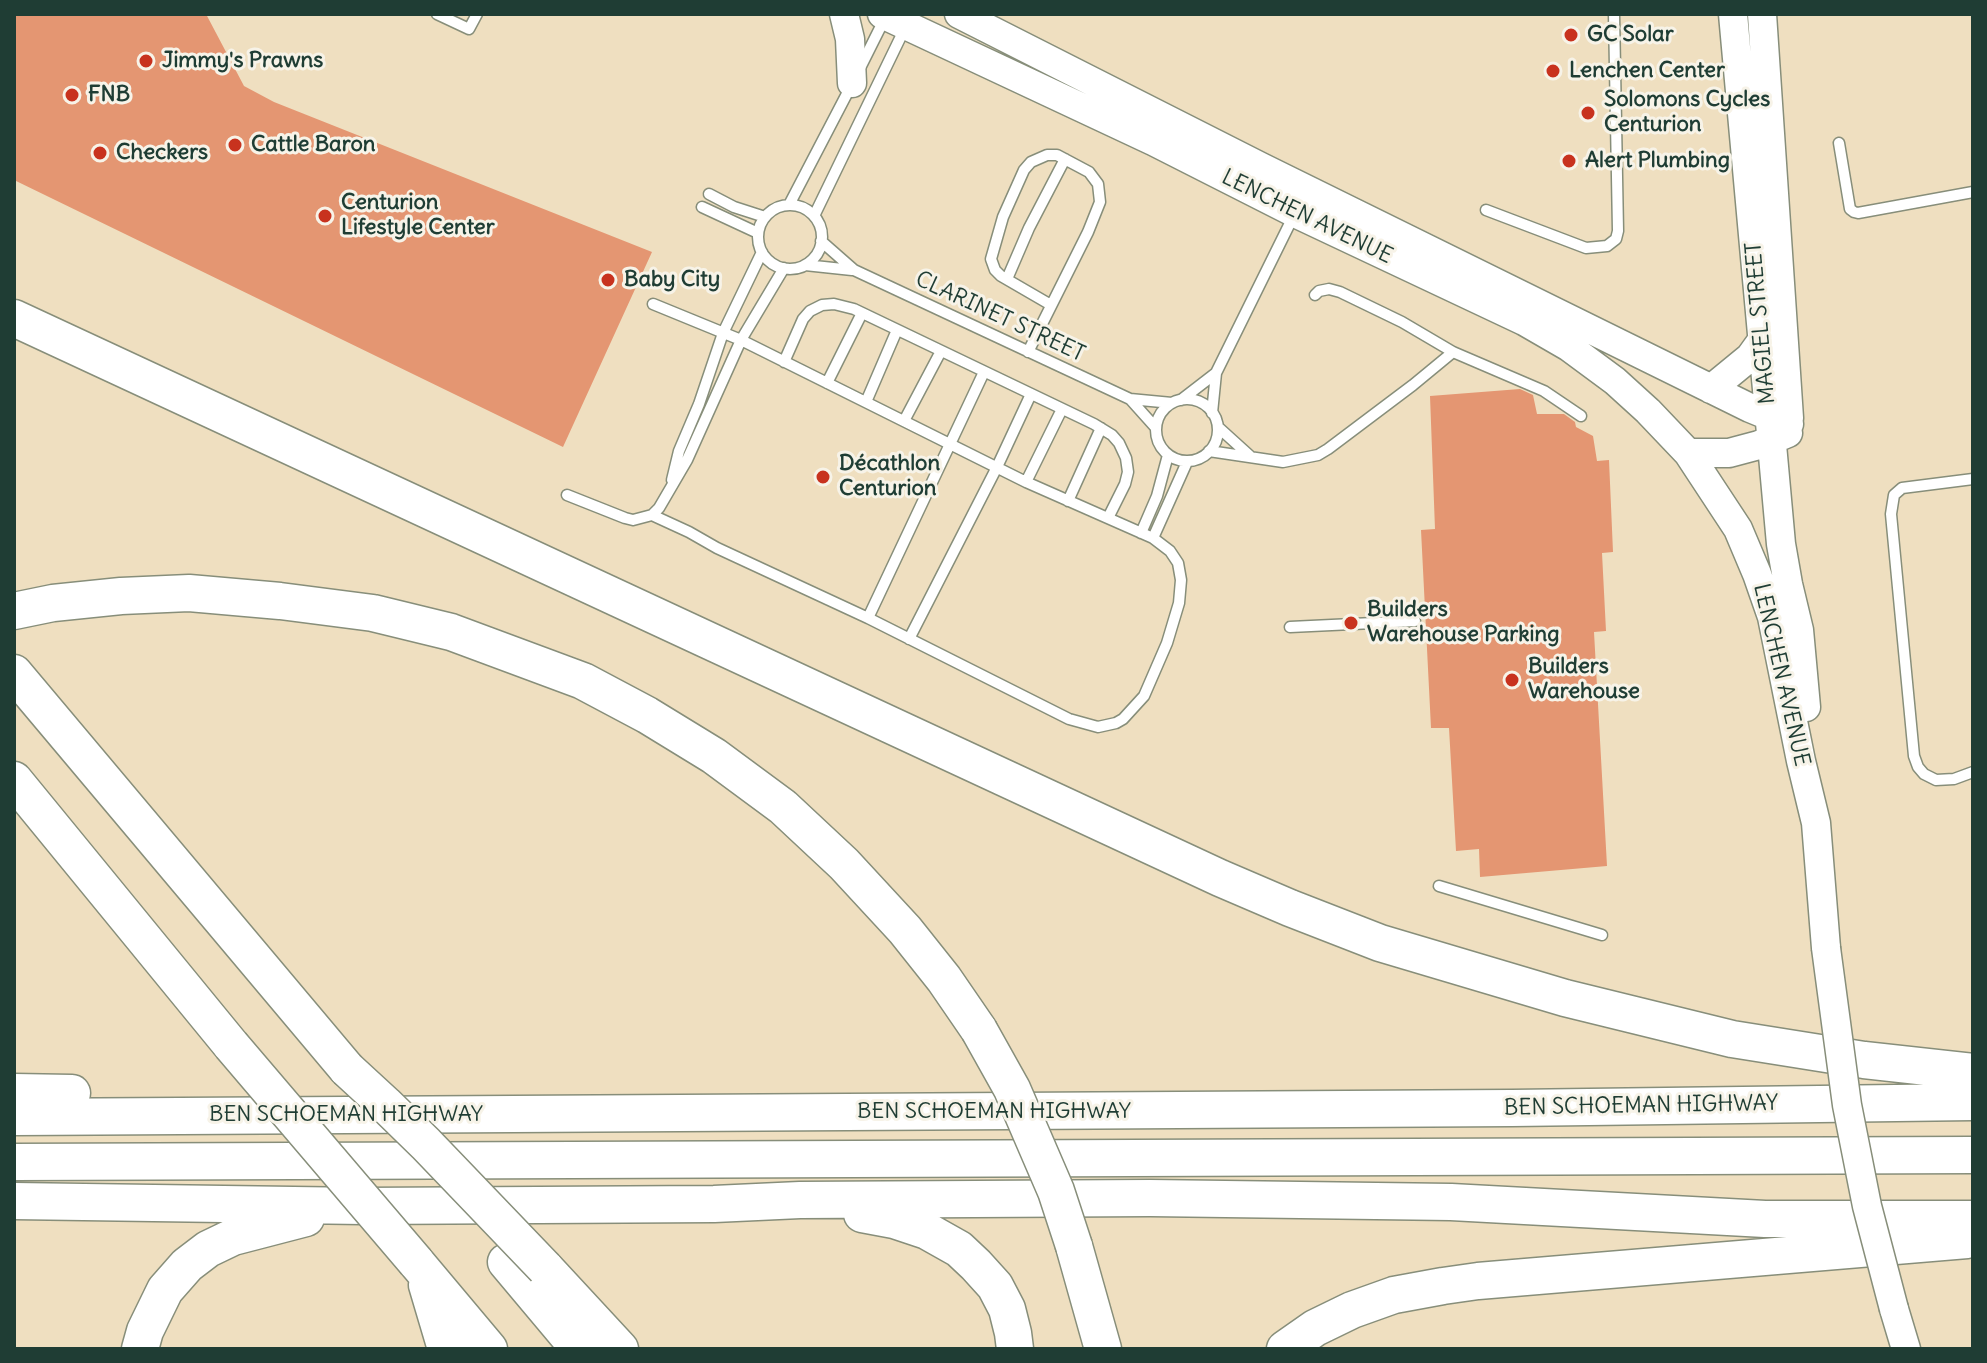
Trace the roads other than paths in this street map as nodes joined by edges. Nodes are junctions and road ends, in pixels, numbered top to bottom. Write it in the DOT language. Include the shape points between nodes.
graph roads {
  1 [pos="437,14"];
  2 [pos="477,14"];
  3 [pos="844,14"];
  4 [pos="959,14"];
  5 [pos="1614,14"];
  6 [pos="1733,14"];
  7 [pos="1762,14"];
  8 [pos="894,17"];
  9 [pos="852,83"];
  10 [pos="1839,143"];
  11 [pos="1065,159"];
  12 [pos="1973,192"];
  13 [pos="709,194"];
  14 [pos="789,205"];
  15 [pos="702,207"];
  16 [pos="1486,210"];
  17 [pos="1295,213"];
  18 [pos="814,216"];
  19 [pos="765,217"];
  20 [pos="758,233"];
  21 [pos="821,241"];
  22 [pos="762,252"];
  23 [pos="805,265"];
  24 [pos="784,268"];
  25 [pos="854,270"];
  26 [pos="1007,279"];
  27 [pos="1315,295"];
  28 [pos="653,304"];
  29 [pos="1051,305"];
  30 [pos="862,313"];
  31 [pos="14,318"];
  32 [pos="897,330"];
  33 [pos="723,333"];
  34 [pos="1763,339"];
  35 [pos="741,340"];
  36 [pos="941,351"];
  37 [pos="1028,352"];
  38 [pos="1453,352"];
  39 [pos="784,362"];
  40 [pos="984,372"];
  41 [pos="1216,373"];
  42 [pos="827,383"];
  43 [pos="1711,389"];
  44 [pos="1031,394"];
  45 [pos="1130,399"];
  46 [pos="866,402"];
  47 [pos="1176,402"];
  48 [pos="1062,409"];
  49 [pos="1212,413"];
  50 [pos="1581,416"];
  51 [pos="904,421"];
  52 [pos="1218,427"];
  53 [pos="1101,428"];
  54 [pos="1156,428"];
  55 [pos="1780,428"];
  56 [pos="949,443"];
  57 [pos="1209,451"];
  58 [pos="1688,453"];
  59 [pos="1168,455"];
  60 [pos="1251,457"];
  61 [pos="1187,462"];
  62 [pos="997,467"];
  63 [pos="1973,479"];
  64 [pos="1026,482"];
  65 [pos="670,490"];
  66 [pos="567,495"];
  67 [pos="1068,501"];
  68 [pos="652,515"];
  69 [pos="1108,518"];
  70 [pos="1141,533"];
  71 [pos="1153,538"];
  72 [pos="14,611"];
  73 [pos="868,618"];
  74 [pos="1415,621"];
  75 [pos="1290,627"];
  76 [pos="909,639"];
  77 [pos="14,673"];
  78 [pos="1973,772"];
  79 [pos="14,780"];
  80 [pos="14,815"];
  81 [pos="1816,823"];
  82 [pos="1439,886"];
  83 [pos="1602,935"];
  84 [pos="186,991"];
  85 [pos="347,1069"];
  86 [pos="1973,1072"];
  87 [pos="14,1092"];
  88 [pos="1973,1102"];
  89 [pos="440,1114"];
  90 [pos="14,1117"];
  91 [pos="1973,1155"];
  92 [pos="14,1162"];
  93 [pos="14,1201"];
  94 [pos="714,1204"];
  95 [pos="363,1206"];
  96 [pos="1973,1219"];
  97 [pos="1973,1239"];
  98 [pos="419,1266"];
  99 [pos="140,1349"];
  100 [pos="446,1349"];
  101 [pos="489,1349"];
  102 [pos="579,1349"];
  103 [pos="620,1349"];
  104 [pos="1015,1349"];
  105 [pos="1103,1349"];
  106 [pos="1285,1349"];
  107 [pos="1906,1349"];
  1 -- 2 [label="lane" via="469,29"];
  3 -- 9 [label="main road"];
  4 -- 43 [label="main road, LENCHEN AVENUE"];
  5 -- 16 [label="lane" via="1616,239 1607,246 1586,248"];
  6 -- 34 [label="main road, MAGIEL STREET"];
  7 -- 55 [label="main road, MAGIEL STREET"];
  8 -- 9 [label="lane"];
  8 -- 17 [label="main road, LENCHEN AVENUE"];
  8 -- 18 [label="lane"];
  9 -- 14 [label="lane"];
  10 -- 12 [label="lane" via="1854,212"];
  11 -- 26 [label="lane"];
  11 -- 26 [label="lane" via="1047,155 1024,170 992,251 995,270"];
  11 -- 29 [label="lane" via="1095,178 1100,202"];
  13 -- 19 [label="lane"];
  14 -- 18 [label="lane"];
  14 -- 19 [label="lane"];
  15 -- 20 [label="lane"];
  17 -- 41 [label="lane"];
  17 -- 58 [label="main road, LENCHEN AVENUE" via="1569,347 1615,381"];
  18 -- 21 [label="lane"];
  19 -- 20 [label="lane"];
  20 -- 22 [label="lane"];
  21 -- 23 [label="lane"];
  21 -- 25 [label="lane, CLARINET STREET"];
  22 -- 24 [label="lane"];
  22 -- 33 [label="lane"];
  23 -- 24 [label="lane"];
  23 -- 25 [label="lane, CLARINET STREET"];
  24 -- 35 [label="lane"];
  25 -- 37 [label="lane, CLARINET STREET"];
  26 -- 29 [label="lane"];
  27 -- 38 [label="lane" via="1329,289 1340,292"];
  28 -- 33 [label="lane"];
  29 -- 37 [label="lane"];
  30 -- 32 [label="lane"];
  30 -- 39 [label="lane" via="834,304 810,311"];
  30 -- 42 [label="lane"];
  31 -- 86 [label="highway" via="1220,878 1380,943 1565,998 1732,1039"];
  32 -- 36 [label="lane"];
  32 -- 46 [label="lane"];
  33 -- 35 [label="lane"];
  33 -- 65 [label="lane"];
  34 -- 43 [label="main road"];
  34 -- 55 [label="main road, MAGIEL STREET"];
  35 -- 39 [label="lane"];
  35 -- 65 [label="lane"];
  36 -- 40 [label="lane"];
  36 -- 51 [label="lane"];
  37 -- 45 [label="lane, CLARINET STREET"];
  38 -- 50 [label="lane" via="1544,391"];
  38 -- 60 [label="lane" via="1318,455 1283,462"];
  39 -- 42 [label="lane"];
  40 -- 44 [label="lane"];
  40 -- 56 [label="lane"];
  41 -- 47 [label="lane"];
  41 -- 49 [label="lane"];
  42 -- 46 [label="lane"];
  43 -- 55 [label="main road, LENCHEN AVENUE"];
  44 -- 48 [label="lane"];
  44 -- 62 [label="lane"];
  45 -- 47 [label="lane, CLARINET STREET"];
  45 -- 54 [label="lane, CLARINET STREET"];
  46 -- 51 [label="lane"];
  47 -- 49 [label="lane, CLARINET STREET" via="1201,403"];
  47 -- 54 [label="lane" via="1164,409"];
  48 -- 53 [label="lane"];
  48 -- 64 [label="lane"];
  49 -- 52 [label="lane"];
  51 -- 56 [label="lane"];
  52 -- 57 [label="lane"];
  52 -- 60 [label="lane"];
  53 -- 67 [label="lane"];
  53 -- 69 [label="lane" via="1119,443 1128,472"];
  54 -- 59 [label="lane, CLARINET STREET"];
  55 -- 58 [label="main road" via="1729,453"];
  55 -- 81 [label="main road, MAGIEL STREET" via="1802,584 1799,630"];
  56 -- 62 [label="lane"];
  56 -- 73 [label="lane"];
  57 -- 60 [label="lane"];
  57 -- 61 [label="lane"];
  58 -- 81 [label="main road, LENCHEN AVENUE" via="1738,529 1772,617"];
  59 -- 61 [label="lane"];
  59 -- 70 [label="lane"];
  61 -- 71 [label="lane"];
  62 -- 64 [label="lane"];
  62 -- 76 [label="lane"];
  63 -- 78 [label="lane" via="1902,488 1894,495 1891,514 1914,756 1924,774 1936,780"];
  64 -- 67 [label="lane"];
  65 -- 68 [label="lane"];
  66 -- 68 [label="lane" via="625,518"];
  67 -- 69 [label="lane"];
  68 -- 73 [label="lane"];
  69 -- 70 [label="lane"];
  70 -- 71 [label="lane"];
  71 -- 76 [label="lane" via="1178,563 1179,603 1144,696 1116,723 1098,727 1069,719"];
  72 -- 105 [label="highway, bridge" via="189,593 373,613 451,632 583,681 714,756 783,807 844,864 905,930 979,1030 1012,1089 1056,1191"];
  73 -- 76 [label="lane"];
  74 -- 75 [label="lane"];
  77 -- 85 [label="highway"];
  79 -- 84 [label="highway"];
  80 -- 84 [label="highway"];
  81 -- 107 [label="main road, LENCHEN AVENUE, bridge" via="1847,1105 1867,1206"];
  82 -- 83 [label="lane"];
  84 -- 98 [label="highway, bridge"];
  85 -- 102 [label="highway, bridge"];
  85 -- 103 [label="highway, bridge" via="426,1144"];
  87 -- 89 [label="highway"];
  88 -- 89 [label="highway, BEN SCHOEMAN HIGHWAY"];
  89 -- 90 [label="highway, BEN SCHOEMAN HIGHWAY"];
  91 -- 92 [label="highway, BEN SCHOEMAN HIGHWAY"];
  93 -- 95 [label="highway"];
  94 -- 95 [label="highway"];
  94 -- 96 [label="highway" via="1376,1200 1765,1219"];
  94 -- 104 [label="highway" via="856,1212 927,1231 959,1249 995,1286 1007,1309"];
  95 -- 99 [label="highway" via="267,1227 208,1249 165,1290"];
  97 -- 106 [label="highway" via="1443,1286 1352,1310"];
  98 -- 100 [label="highway"];
  98 -- 101 [label="highway"];
}
